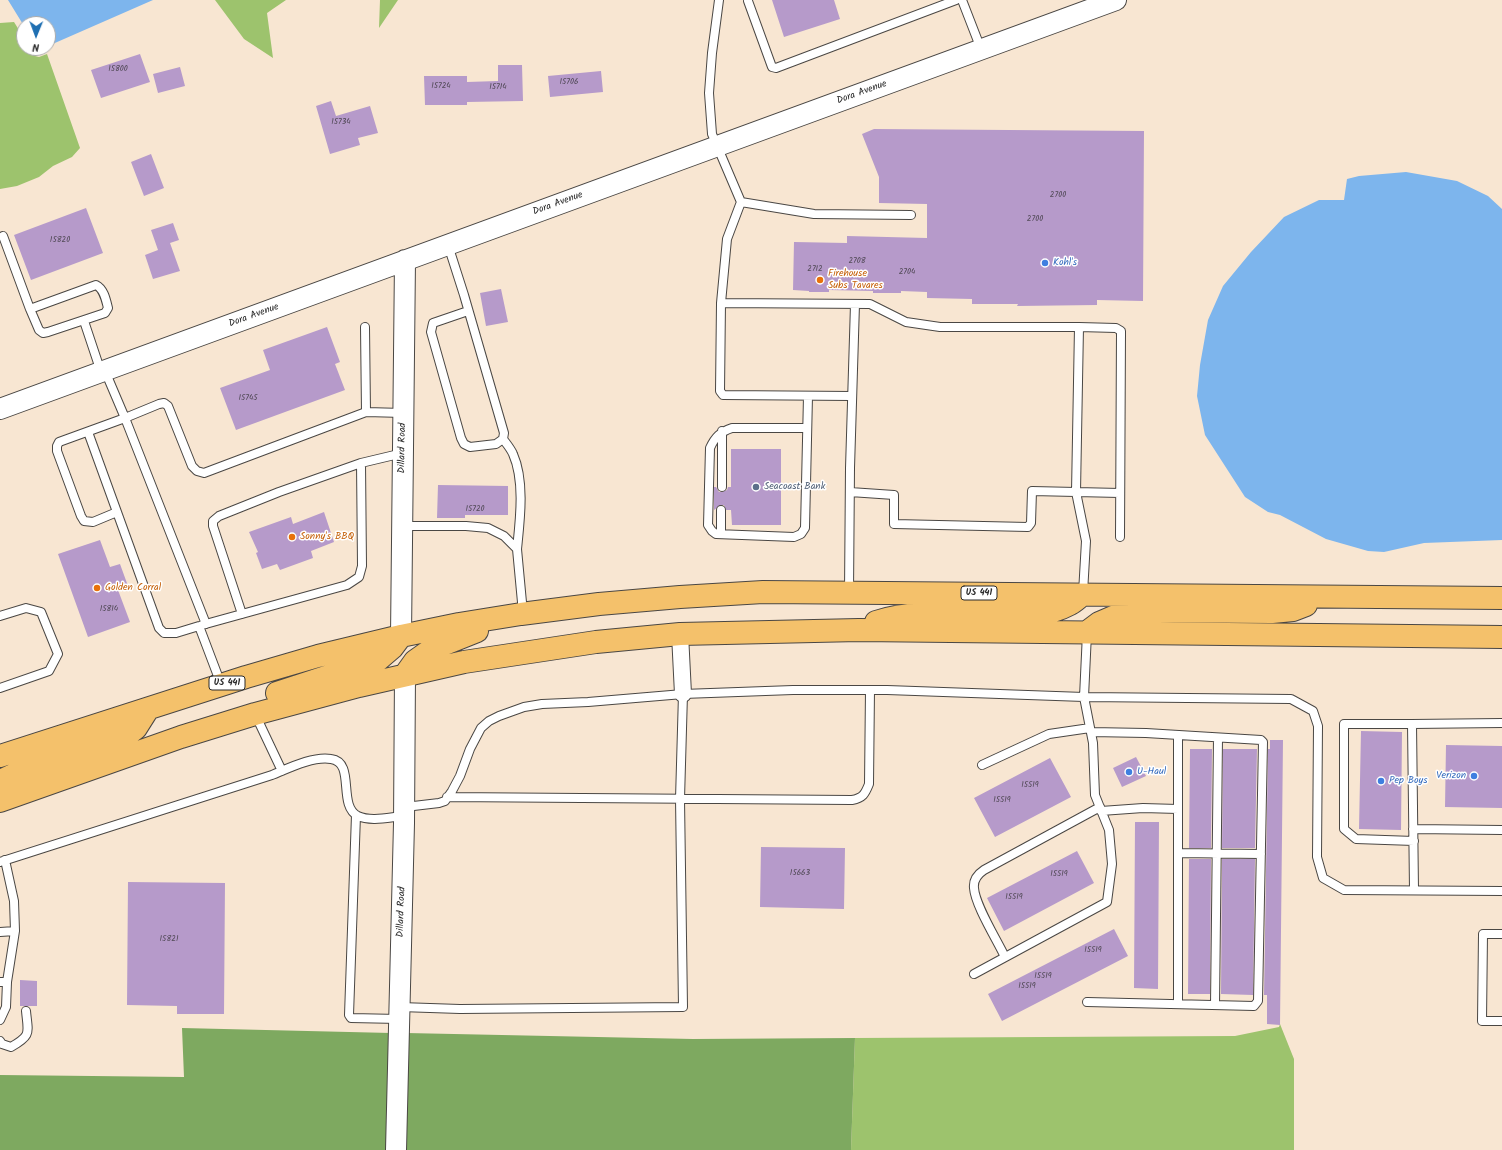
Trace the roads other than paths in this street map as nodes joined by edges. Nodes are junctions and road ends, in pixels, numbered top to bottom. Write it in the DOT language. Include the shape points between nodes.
graph roads {
  1 [pos="719,0"];
  2 [pos="956,0"];
  3 [pos="962,0"];
  4 [pos="1116,0"];
  5 [pos="748,2"];
  6 [pos="941,3"];
  7 [pos="981,49"];
  8 [pos="717,146"];
  9 [pos="741,202"];
  10 [pos="911,215"];
  11 [pos="3,236"];
  12 [pos="448,244"];
  13 [pos="405,260"];
  14 [pos="721,303"];
  15 [pos="855,304"];
  16 [pos="30,309"];
  17 [pos="468,311"];
  18 [pos="84,320"];
  19 [pos="365,327"];
  20 [pos="1079,327"];
  21 [pos="103,371"];
  22 [pos="808,396"];
  23 [pos="852,396"];
  24 [pos="0,409"];
  25 [pos="366,412"];
  26 [pos="403,413"];
  27 [pos="125,418"];
  28 [pos="806,428"];
  29 [pos="722,431"];
  30 [pos="88,432"];
  31 [pos="503,439"];
  32 [pos="403,453"];
  33 [pos="361,463"];
  34 [pos="722,487"];
  35 [pos="850,492"];
  36 [pos="1076,492"];
  37 [pos="1120,493"];
  38 [pos="721,510"];
  39 [pos="117,512"];
  40 [pos="402,526"];
  41 [pos="721,534"];
  42 [pos="1120,537"];
  43 [pos="516,549"];
  44 [pos="849,592"];
  45 [pos="1083,594"];
  46 [pos="1326,596"];
  47 [pos="1502,598"];
  48 [pos="242,614"];
  49 [pos="522,614"];
  50 [pos="0,616"];
  51 [pos="203,625"];
  52 [pos="859,630"];
  53 [pos="1087,632"];
  54 [pos="680,634"];
  55 [pos="401,636"];
  56 [pos="1502,637"];
  57 [pos="405,675"];
  58 [pos="221,685"];
  59 [pos="0,688"];
  60 [pos="870,690"];
  61 [pos="683,694"];
  62 [pos="1084,697"];
  63 [pos="148,709"];
  64 [pos="255,714"];
  65 [pos="1502,723"];
  66 [pos="1412,724"];
  67 [pos="1090,730"];
  68 [pos="1178,735"];
  69 [pos="1218,738"];
  70 [pos="0,756"];
  71 [pos="982,765"];
  72 [pos="282,771"];
  73 [pos="0,781"];
  74 [pos="447,797"];
  75 [pos="680,799"];
  76 [pos="0,801"];
  77 [pos="1101,809"];
  78 [pos="1178,809"];
  79 [pos="404,811"];
  80 [pos="356,815"];
  81 [pos="1413,829"];
  82 [pos="1502,830"];
  83 [pos="1414,841"];
  84 [pos="1178,853"];
  85 [pos="1216,853"];
  86 [pos="1261,854"];
  87 [pos="3,861"];
  88 [pos="1414,890"];
  89 [pos="1502,891"];
  90 [pos="15,931"];
  91 [pos="0,932"];
  92 [pos="1502,934"];
  93 [pos="1006,957"];
  94 [pos="974,974"];
  95 [pos="3,982"];
  96 [pos="1087,1002"];
  97 [pos="1178,1004"];
  98 [pos="1215,1005"];
  99 [pos="26,1011"];
  100 [pos="399,1013"];
  101 [pos="0,1020"];
  102 [pos="1502,1022"];
  103 [pos="0,1041"];
  104 [pos="396,1150"];
  1 -- 8 [label="lane" via="709,93 712,134"];
  2 -- 6 [label="lane"];
  3 -- 7 [label="lane"];
  4 -- 7 [label="street, Dora Avenue"];
  5 -- 6 [label="lane" via="772,67 776,68"];
  7 -- 8 [label="street, Dora Avenue"];
  8 -- 9 [label="lane"];
  8 -- 12 [label="street, Dora Avenue"];
  9 -- 10 [label="lane" via="814,214"];
  9 -- 14 [label="lane" via="727,239"];
  11 -- 16 [label="lane"];
  12 -- 13 [label="street, Dora Avenue"];
  12 -- 17 [label="lane"];
  13 -- 21 [label="street, Dora Avenue"];
  13 -- 26 [label="street, Dillard Road"];
  14 -- 15 [label="lane"];
  14 -- 22 [label="lane" via="720,391 723,395"];
  15 -- 20 [label="lane" via="870,304 906,322 940,327"];
  15 -- 23 [label="lane"];
  16 -- 18 [label="lane" via="42,333"];
  16 -- 18 [label="lane" via="96,285 101,288 108,308 104,313"];
  17 -- 31 [label="lane" via="504,433"];
  17 -- 31 [label="lane" via="433,323 431,332 464,444 470,447 496,444"];
  18 -- 21 [label="lane"];
  19 -- 25 [label="lane"];
  20 -- 36 [label="lane"];
  20 -- 37 [label="lane" via="1116,328 1121,331"];
  21 -- 24 [label="street, Dora Avenue"];
  21 -- 27 [label="lane"];
  22 -- 23 [label="lane"];
  22 -- 28 [label="lane"];
  23 -- 35 [label="lane"];
  25 -- 26 [label="lane"];
  25 -- 27 [label="lane" via="204,473 192,466 168,406 164,403"];
  26 -- 32 [label="street, Dillard Road"];
  27 -- 30 [label="lane"];
  27 -- 51 [label="lane"];
  28 -- 29 [label="lane" via="732,428"];
  28 -- 41 [label="lane" via="805,528 801,534 794,537"];
  29 -- 34 [label="lane"];
  29 -- 41 [label="lane" via="710,448 708,525 716,534"];
  30 -- 39 [label="lane"];
  30 -- 39 [label="lane" via="59,442 57,451 84,521 93,522"];
  31 -- 43 [label="lane" via="513,454 520,489"];
  32 -- 33 [label="lane"];
  32 -- 40 [label="street, Dillard Road"];
  33 -- 48 [label="lane" via="362,566 359,577 347,585"];
  33 -- 48 [label="lane" via="279,492 219,516 213,521"];
  35 -- 36 [label="lane" via="894,495 894,524 1028,527 1031,523 1032,491"];
  35 -- 44 [label="lane"];
  36 -- 37 [label="lane"];
  36 -- 45 [label="lane" via="1086,541"];
  37 -- 42 [label="lane"];
  38 -- 41 [label="lane"];
  39 -- 51 [label="lane" via="159,628 164,633 176,633"];
  40 -- 43 [label="lane" via="488,528 504,536"];
  40 -- 55 [label="street, Dillard Road"];
  43 -- 49 [label="lane"];
  44 -- 45 [label="main road, US 441"];
  44 -- 49 [label="main road, US 441" via="762,592 680,597"];
  45 -- 46 [label="main road, US 441"];
  45 -- 52 [label="main road" via="1070,604 1028,616 910,614 891,617"];
  46 -- 47 [label="main road, US 441"];
  46 -- 53 [label="main road" via="1293,610 1272,612 1142,611 1120,614 1099,623"];
  48 -- 51 [label="lane"];
  49 -- 55 [label="main road, US 441"];
  49 -- 57 [label="main road" via="432,649 415,661"];
  50 -- 59 [label="lane" via="26,608 41,612 58,654 49,671"];
  51 -- 58 [label="lane"];
  52 -- 53 [label="main road"];
  52 -- 54 [label="main road"];
  53 -- 56 [label="main road"];
  53 -- 62 [label="lane"];
  54 -- 57 [label="main road" via="526,652"];
  54 -- 61 [label="street"];
  55 -- 58 [label="main road, US 441" via="318,656"];
  55 -- 64 [label="main road" via="378,660 269,696 262,701"];
  57 -- 64 [label="main road"];
  57 -- 79 [label="street, Dillard Road"];
  58 -- 63 [label="main road, US 441"];
  60 -- 61 [label="lane"];
  60 -- 62 [label="lane"];
  60 -- 75 [label="lane" via="869,784 865,794 859,798"];
  61 -- 74 [label="lane" via="542,704 499,716 481,728 460,776"];
  61 -- 75 [label="lane"];
  62 -- 67 [label="lane"];
  62 -- 88 [label="lane" via="1291,699 1314,711 1318,726 1317,857 1323,878 1344,890"];
  63 -- 70 [label="main road, US 441"];
  63 -- 73 [label="main road" via="136,728 126,735"];
  64 -- 72 [label="lane"];
  64 -- 76 [label="main road" via="181,737"];
  65 -- 66 [label="lane"];
  66 -- 81 [label="lane"];
  66 -- 83 [label="lane" via="1344,724 1344,829 1356,839"];
  67 -- 68 [label="lane"];
  67 -- 71 [label="lane" via="1049,734"];
  67 -- 77 [label="lane" via="1095,795"];
  68 -- 69 [label="lane"];
  68 -- 78 [label="lane"];
  69 -- 85 [label="lane"];
  69 -- 86 [label="lane" via="1263,742"];
  72 -- 80 [label="lane" via="324,758 333,759 344,770 346,798 350,810"];
  72 -- 87 [label="lane"];
  74 -- 75 [label="lane"];
  74 -- 79 [label="lane" via="439,803"];
  75 -- 100 [label="lane" via="683,1007 460,1009"];
  77 -- 78 [label="lane"];
  77 -- 93 [label="lane" via="1109,830 1112,864 1107,902"];
  77 -- 93 [label="lane" via="978,874 973,887 977,900"];
  78 -- 84 [label="lane"];
  79 -- 80 [label="lane" via="383,818 364,818"];
  79 -- 100 [label="street, Dillard Road"];
  80 -- 100 [label="lane" via="348,1015 351,1018"];
  81 -- 82 [label="lane"];
  81 -- 83 [label="lane"];
  83 -- 88 [label="lane"];
  84 -- 85 [label="lane"];
  84 -- 97 [label="lane"];
  85 -- 86 [label="lane"];
  85 -- 98 [label="lane"];
  86 -- 98 [label="lane" via="1258,1001 1254,1006"];
  87 -- 90 [label="lane" via="14,900"];
  88 -- 89 [label="lane"];
  90 -- 91 [label="lane"];
  90 -- 95 [label="lane"];
  92 -- 102 [label="lane" via="1483,934 1482,1014 1482,1021"];
  93 -- 94 [label="lane"];
  95 -- 101 [label="lane" via="6,1007"];
  96 -- 97 [label="lane"];
  97 -- 98 [label="lane"];
  99 -- 103 [label="lane" via="28,1032 24,1040 11,1047"];
  100 -- 104 [label="street, Dillard Road"];
}
